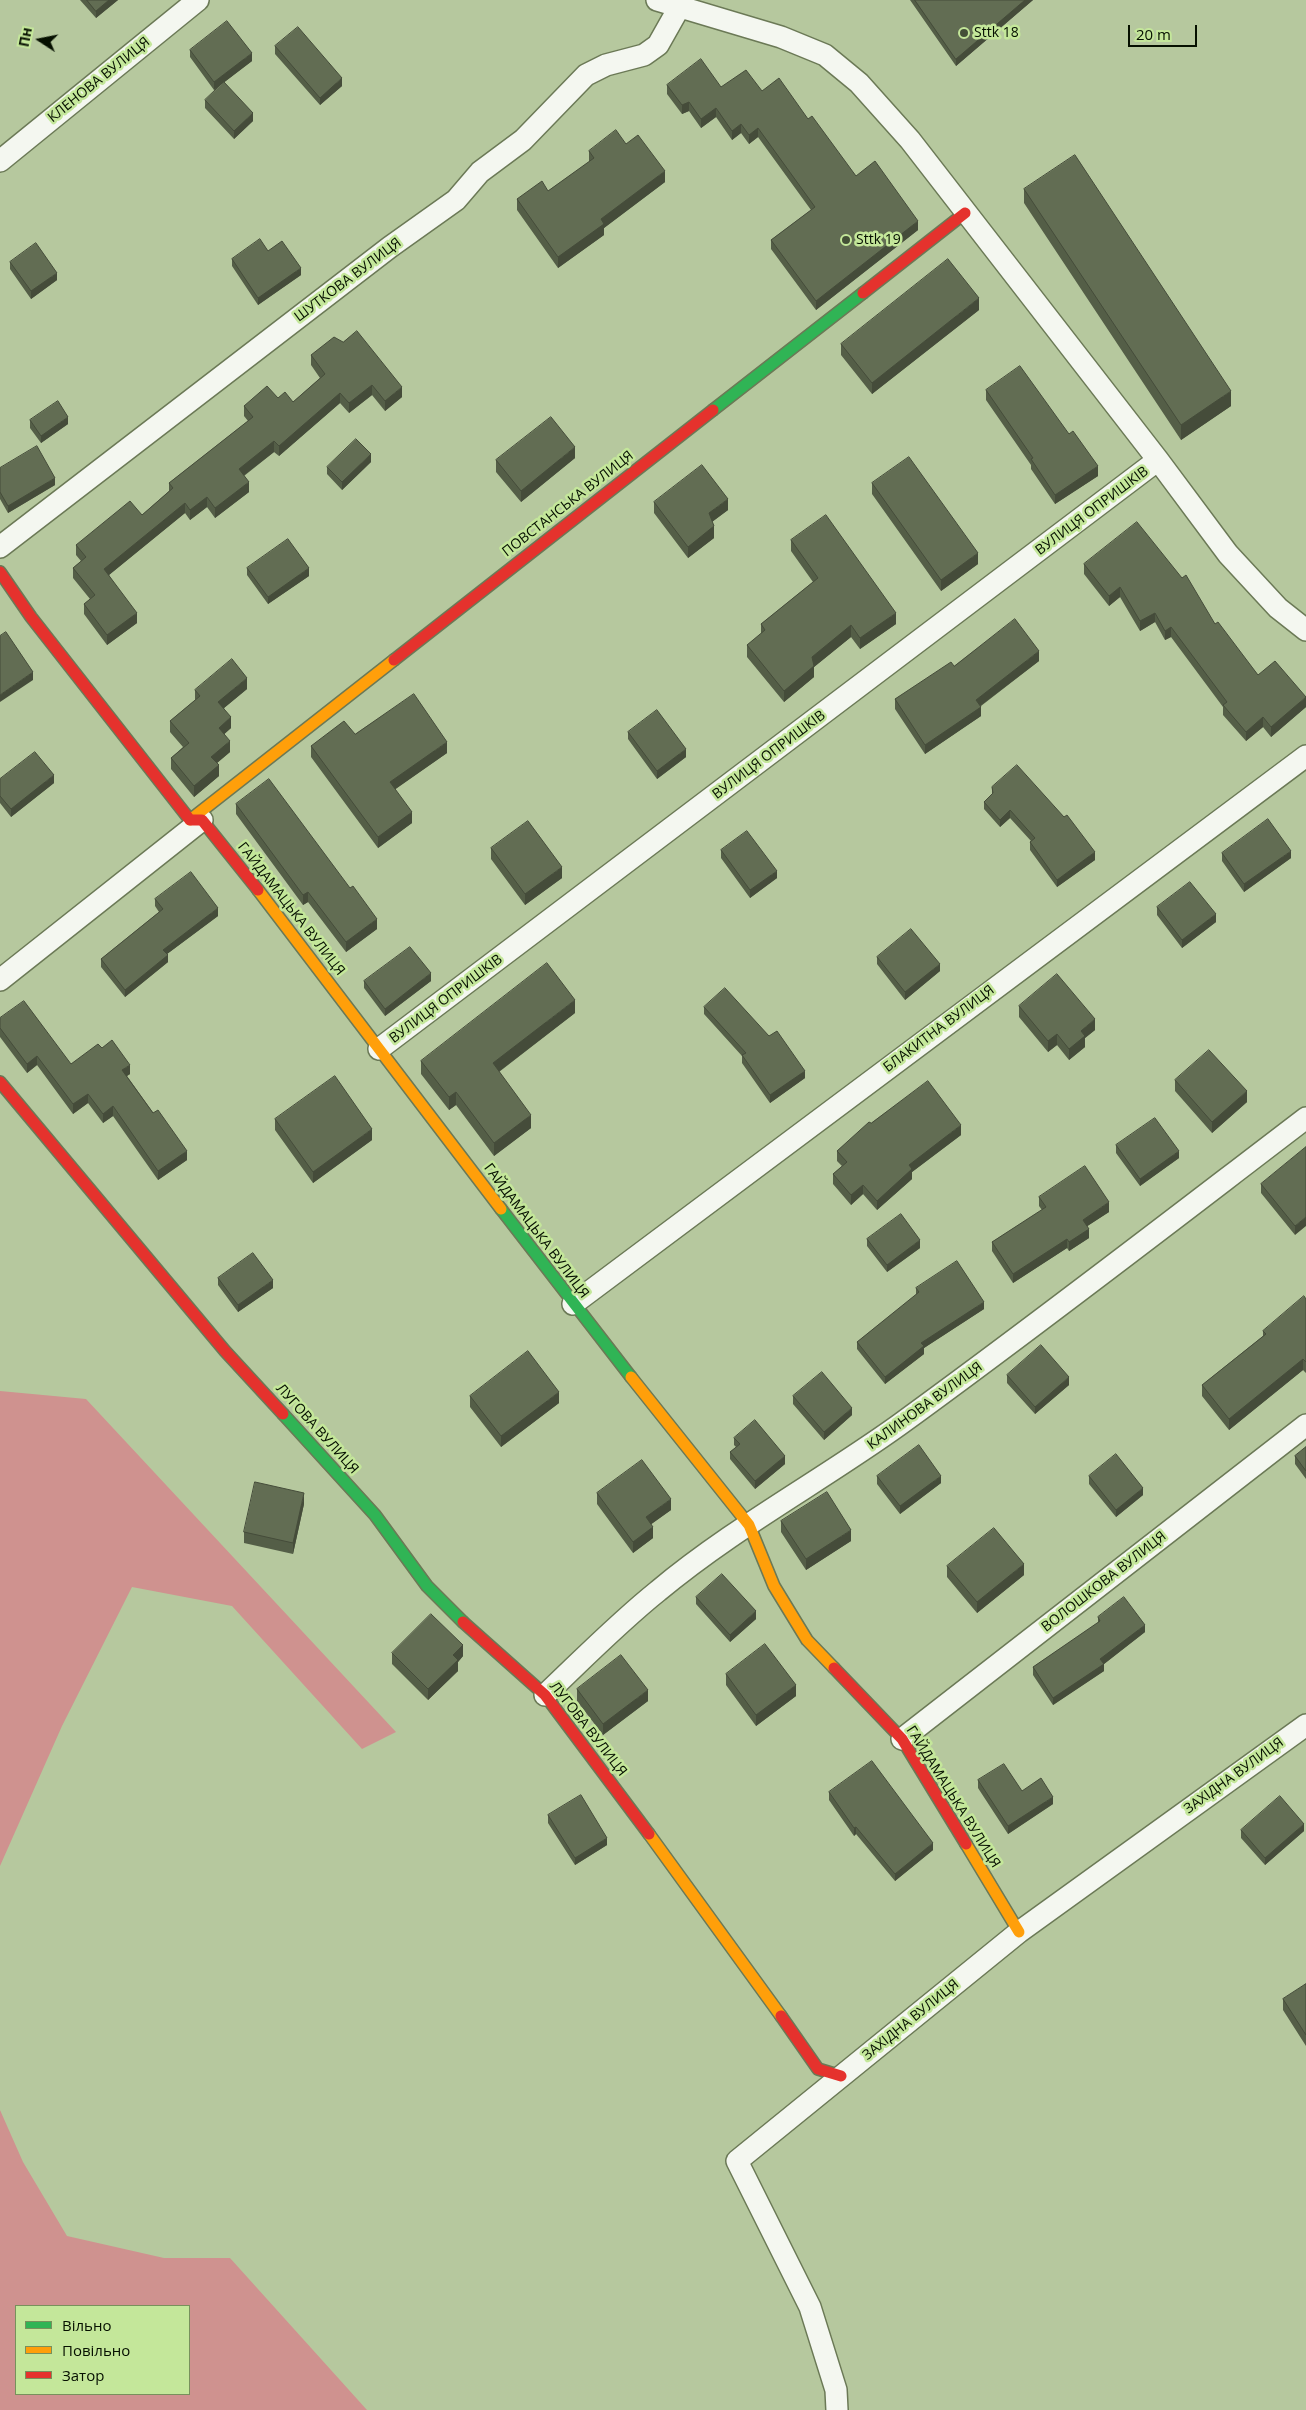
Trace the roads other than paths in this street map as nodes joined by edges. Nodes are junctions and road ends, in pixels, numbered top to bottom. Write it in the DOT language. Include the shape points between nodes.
graph roads {
  1 [pos="198,0"];
  2 [pos="657,0"];
  3 [pos="680,6"];
  4 [pos="0,161"];
  5 [pos="965,213"];
  6 [pos="1158,460"];
  7 [pos="0,548"];
  8 [pos="0,572"];
  9 [pos="1306,630"];
  10 [pos="1306,756"];
  11 [pos="196,820"];
  12 [pos="0,980"];
  13 [pos="379,1049"];
  14 [pos="0,1082"];
  15 [pos="1306,1118"];
  16 [pos="573,1304"];
  17 [pos="1306,1425"];
  18 [pos="749,1524"];
  19 [pos="545,1695"];
  20 [pos="1306,1725"];
  21 [pos="902,1739"];
  22 [pos="1019,1932"];
  23 [pos="842,2076"];
  24 [pos="836,2410"];
  1 -- 4 [label="street, КЛЕНОВА ВУЛИЦЯ"];
  2 -- 3 [label="street"];
  3 -- 5 [label="street" via="781,37 825,55 859,83 910,140"];
  3 -- 7 [label="street, ШУТКОВА ВУЛИЦЯ" via="658,45 644,55 606,65 586,75 523,140 480,172 456,200"];
  5 -- 6 [label="street"];
  5 -- 11 [label="street, ПОВСТАНСЬКА ВУЛИЦЯ"];
  6 -- 9 [label="street" via="1228,554 1278,608"];
  6 -- 13 [label="street, ВУЛИЦЯ ОПРИШКІВ"];
  8 -- 11 [label="street, ГАЙДАМАЦЬКА ВУЛИЦЯ" via="32,617"];
  10 -- 16 [label="street, БЛАКИТНА ВУЛИЦЯ"];
  11 -- 12 [label="street"];
  11 -- 13 [label="street, ГАЙДАМАЦЬКА ВУЛИЦЯ" via="239,864"];
  13 -- 16 [label="street, ГАЙДАМАЦЬКА ВУЛИЦЯ"];
  14 -- 19 [label="street, ЛУГОВА ВУЛИЦЯ" via="225,1351 375,1515 427,1586 470,1630"];
  15 -- 18 [label="street, КАЛИНОВА ВУЛИЦЯ" via="1010,1345 855,1456"];
  16 -- 18 [label="street, ГАЙДАМАЦЬКА ВУЛИЦЯ"];
  17 -- 21 [label="street, ВОЛОШКОВА ВУЛИЦЯ"];
  18 -- 19 [label="street, КАЛИНОВА ВУЛИЦЯ" via="659,1590"];
  18 -- 21 [label="street, ГАЙДАМАЦЬКА ВУЛИЦЯ" via="774,1586 807,1640"];
  19 -- 23 [label="street, ЛУГОВА ВУЛИЦЯ" via="702,1904 818,2070"];
  20 -- 22 [label="street, ЗАХІДНА ВУЛИЦЯ"];
  21 -- 22 [label="street, ГАЙДАМАЦЬКА ВУЛИЦЯ"];
  22 -- 23 [label="street, ЗАХІДНА ВУЛИЦЯ"];
  23 -- 24 [label="street, ЗАХІДНА ВУЛИЦЯ" via="737,2162 810,2307 836,2390"];
}
